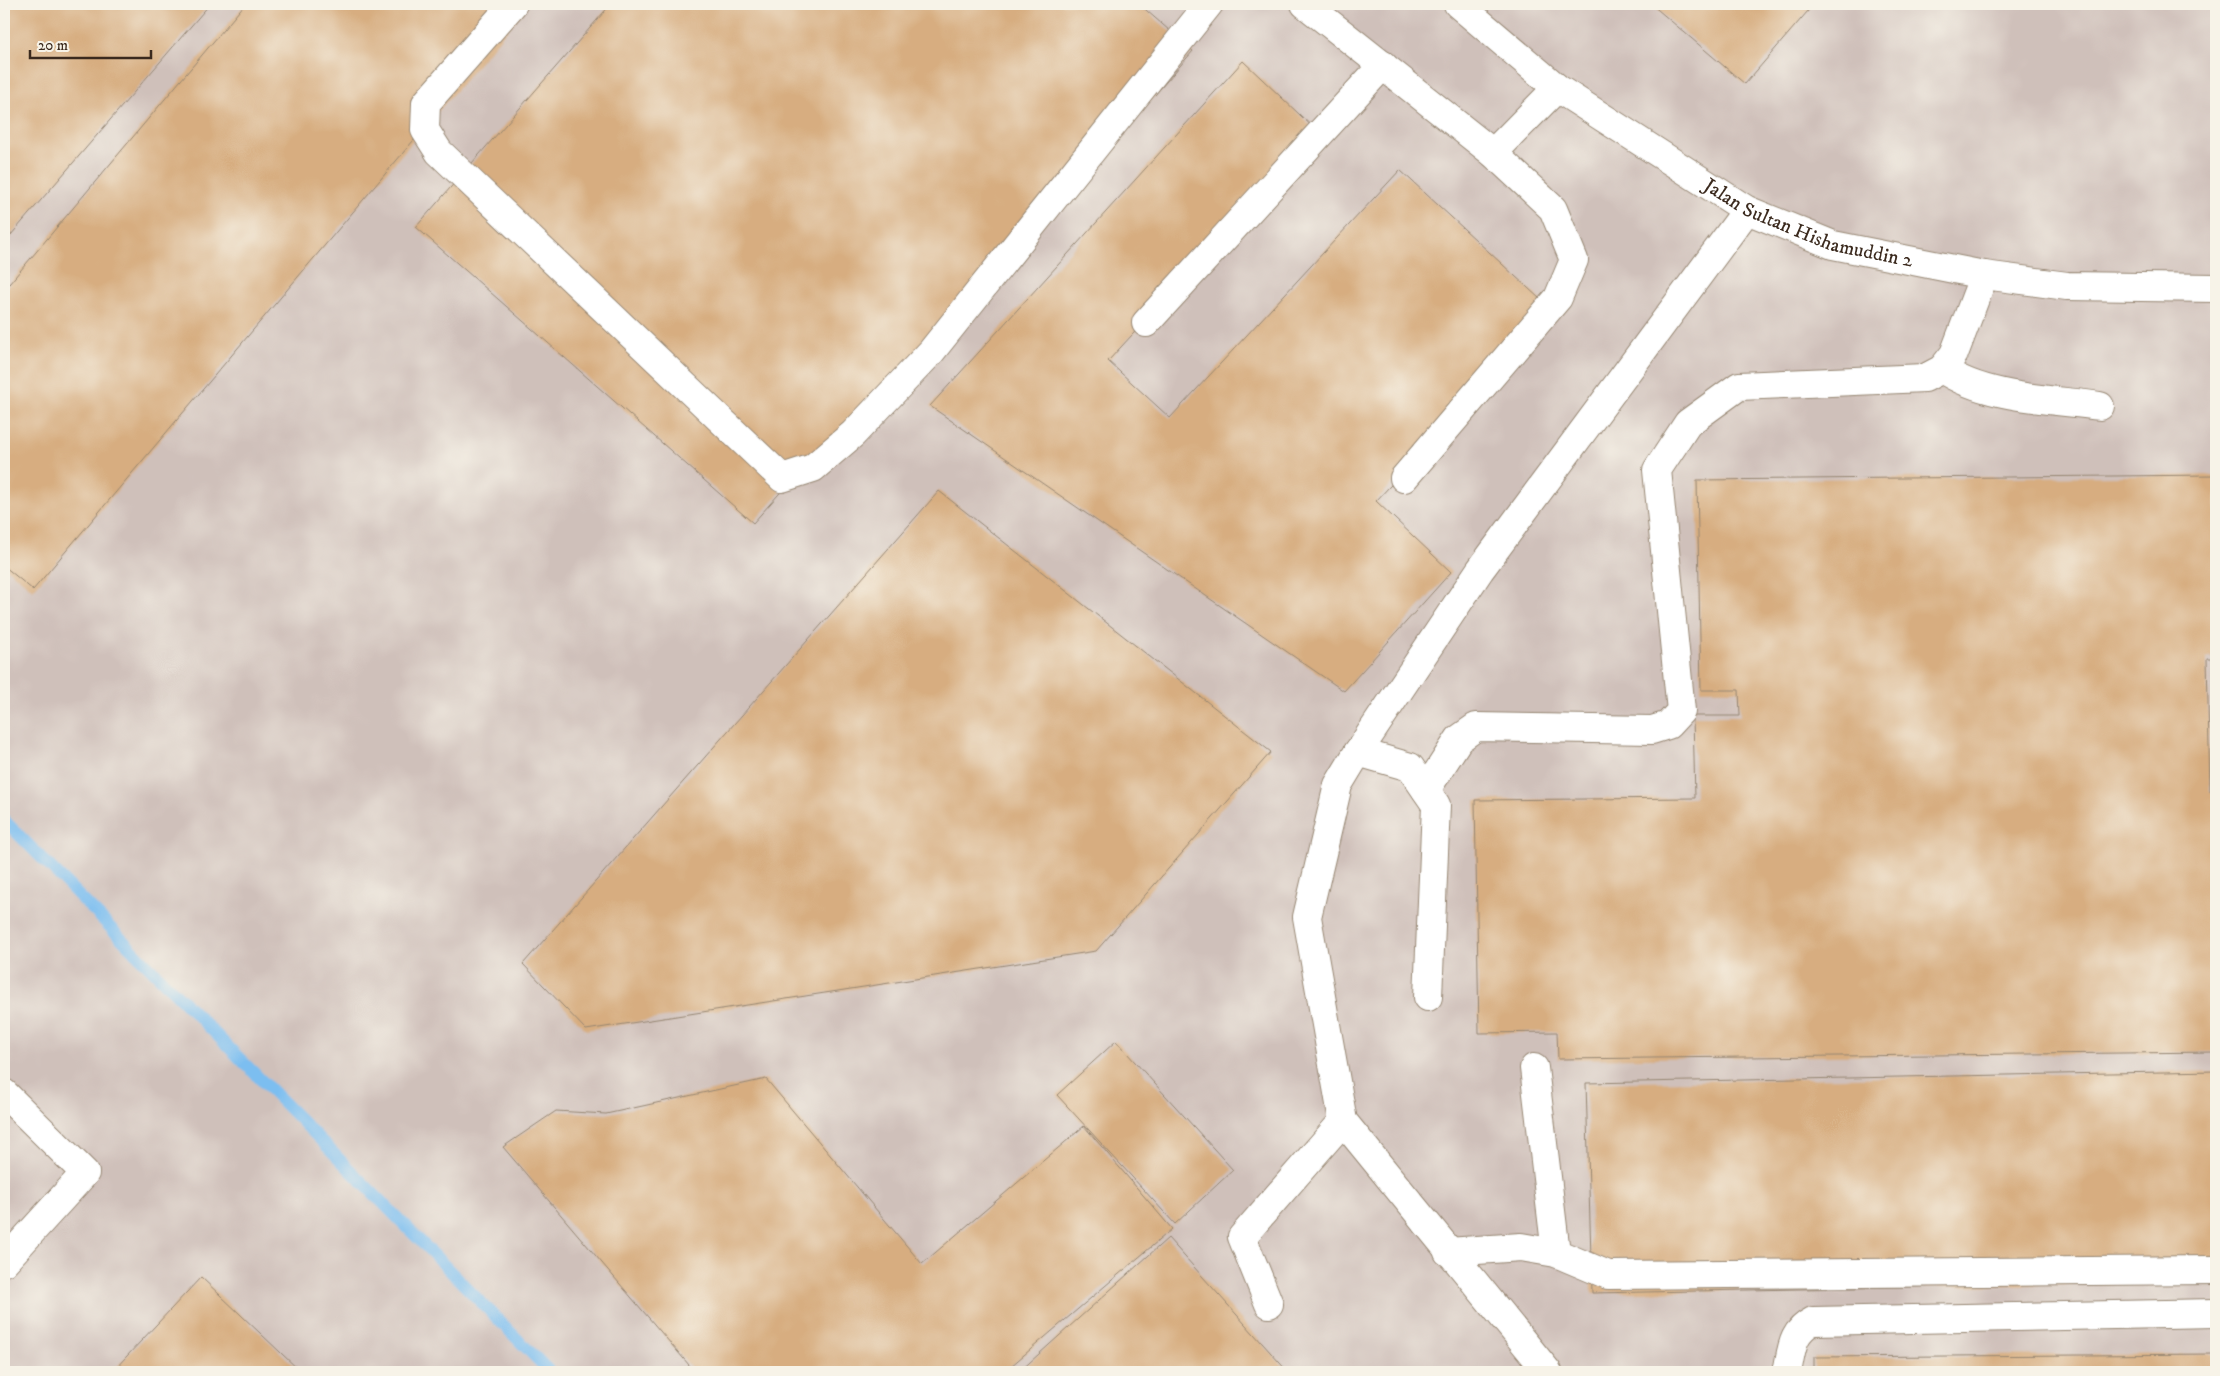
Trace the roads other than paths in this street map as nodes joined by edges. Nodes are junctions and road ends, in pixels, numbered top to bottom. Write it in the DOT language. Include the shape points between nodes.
graph roads {
  1 [pos="514,4"];
  2 [pos="1209,4"];
  3 [pos="1305,4"];
  4 [pos="1458,4"];
  5 [pos="1383,65"];
  6 [pos="1557,88"];
  7 [pos="1493,153"];
  8 [pos="1747,210"];
  9 [pos="1984,274"];
  10 [pos="2216,288"];
  11 [pos="1146,323"];
  12 [pos="1942,369"];
  13 [pos="2100,406"];
  14 [pos="1404,478"];
  15 [pos="1358,752"];
  16 [pos="1426,790"];
  17 [pos="1428,997"];
  18 [pos="1534,1068"];
  19 [pos="4,1093"];
  20 [pos="1343,1121"];
  21 [pos="1448,1252"];
  22 [pos="1556,1253"];
  23 [pos="4,1262"];
  24 [pos="2216,1270"];
  25 [pos="1269,1304"];
  26 [pos="2216,1314"];
  27 [pos="1548,1372"];
  28 [pos="1787,1372"];
  1 -- 2 [label="street" via="426,103 425,130 439,152 782,478 813,468 853,434 931,352"];
  3 -- 5 [label="street"];
  4 -- 6 [label="street, Jalan Sultan Hishamuddin 2"];
  5 -- 7 [label="street"];
  5 -- 11 [label="street"];
  6 -- 7 [label="street"];
  6 -- 8 [label="street, Jalan Sultan Hishamuddin 2"];
  7 -- 14 [label="street" via="1554,209 1574,260 1558,298"];
  8 -- 9 [label="street, Jalan Sultan Hishamuddin 2" via="1833,245"];
  8 -- 15 [label="street" via="1480,570"];
  9 -- 10 [label="street, Jalan Sultan Hishamuddin 2" via="2067,286"];
  9 -- 12 [label="street" via="1954,354"];
  12 -- 13 [label="street" via="1956,379 1984,390"];
  12 -- 16 [label="street" via="1925,378 1739,386 1688,424 1657,470 1681,711 1668,725 1652,730 1476,727 1459,740"];
  15 -- 16 [label="street" via="1410,767"];
  15 -- 20 [label="street" via="1338,785 1307,917"];
  16 -- 17 [label="street" via="1436,805"];
  18 -- 22 [label="street"];
  19 -- 23 [label="street" via="85,1173"];
  20 -- 21 [label="street"];
  20 -- 25 [label="street" via="1242,1237"];
  21 -- 22 [label="street" via="1521,1247"];
  21 -- 27 [label="street"];
  22 -- 24 [label="street" via="1608,1275"];
  26 -- 28 [label="street" via="1813,1320 1801,1327 1794,1340"];
}
